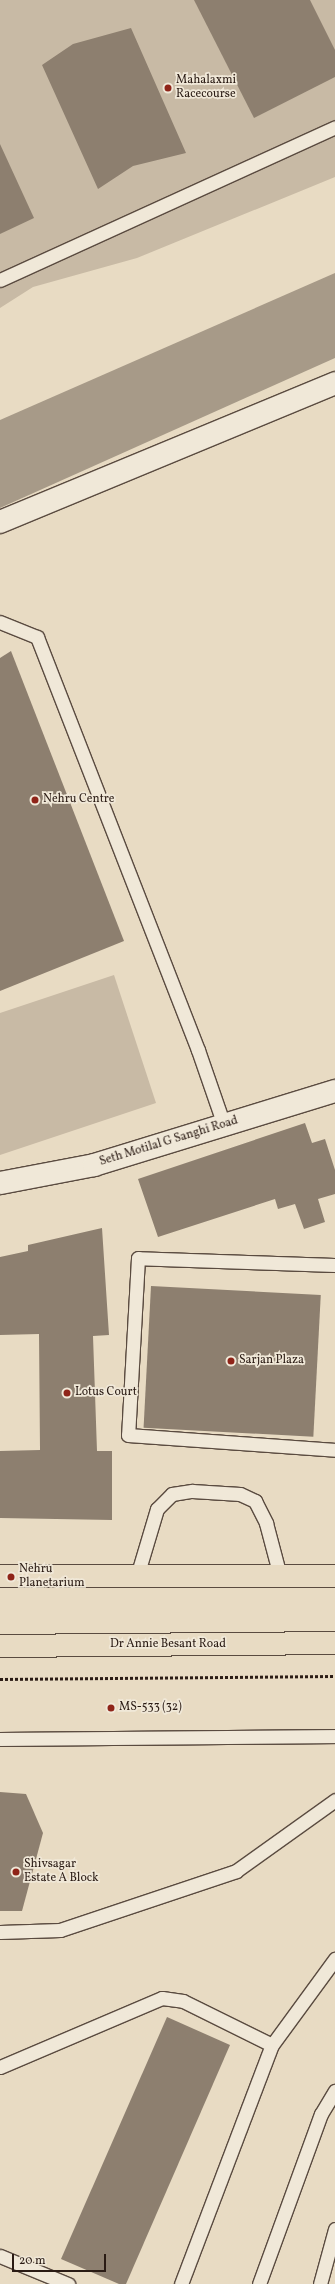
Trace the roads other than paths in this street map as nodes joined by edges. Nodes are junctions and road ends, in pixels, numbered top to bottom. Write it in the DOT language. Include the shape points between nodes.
graph roads {
  1 [pos="335,127"];
  2 [pos="0,280"];
  3 [pos="335,383"];
  4 [pos="0,522"];
  5 [pos="0,622"];
  6 [pos="335,1091"];
  7 [pos="224,1126"];
  8 [pos="0,1183"];
  9 [pos="335,1265"];
  10 [pos="335,1450"];
  11 [pos="0,1576"];
  12 [pos="138,1576"];
  13 [pos="280,1576"];
  14 [pos="335,1576"];
  15 [pos="335,1643"];
  16 [pos="0,1646"];
  17 [pos="335,1736"];
  18 [pos="0,1739"];
  19 [pos="335,1800"];
  20 [pos="0,1932"];
  21 [pos="335,1959"];
  22 [pos="272,2044"];
  23 [pos="0,2067"];
  24 [pos="335,2091"];
  25 [pos="335,2229"];
  26 [pos="0,2256"];
  27 [pos="68,2284"];
  28 [pos="181,2284"];
  29 [pos="259,2284"];
  30 [pos="320,2284"];
  1 -- 2 [label="lane"];
  3 -- 4 [label="street"];
  5 -- 7 [label="lane" via="37,637 198,1050"];
  6 -- 7 [label="street, Seth Motilal G Sanghi Road"];
  7 -- 8 [label="street, Seth Motilal G Sanghi Road" via="94,1165"];
  9 -- 10 [label="lane" via="138,1258 128,1434"];
  11 -- 12 [label="main road"];
  12 -- 13 [label="main road"];
  12 -- 13 [label="lane" via="157,1509 172,1494 192,1491 240,1494 255,1501 266,1523"];
  13 -- 14 [label="main road"];
  15 -- 16 [label="main road, Dr Annie Besant Road"];
  17 -- 18 [label="lane"];
  19 -- 20 [label="lane" via="236,1870 60,1930"];
  21 -- 22 [label="lane"];
  22 -- 23 [label="lane" via="183,2001 162,1998"];
  22 -- 28 [label="lane"];
  24 -- 29 [label="lane" via="322,2114"];
  25 -- 30 [label="lane"];
  26 -- 27 [label="lane"];
}
